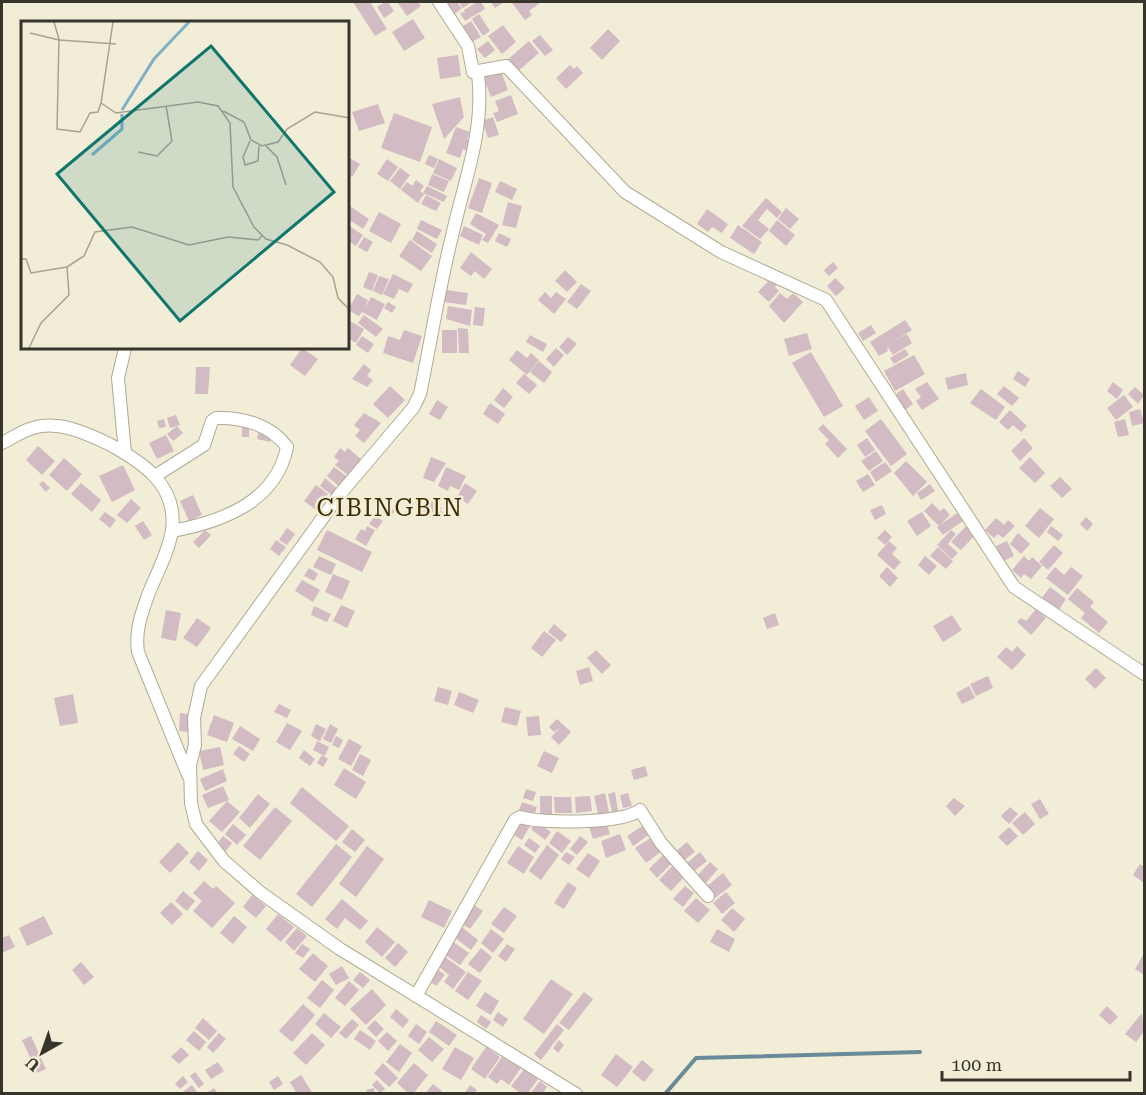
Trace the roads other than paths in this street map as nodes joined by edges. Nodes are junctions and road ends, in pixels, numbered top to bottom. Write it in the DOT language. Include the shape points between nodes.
graph roads {
  1 [pos="439,2"];
  2 [pos="472,72"];
  3 [pos="124,350"];
  4 [pos="2,443"];
  5 [pos="125,453"];
  6 [pos="155,476"];
  7 [pos="172,531"];
  8 [pos="1144,674"];
  9 [pos="190,780"];
  10 [pos="708,896"];
  11 [pos="416,996"];
  12 [pos="576,1094"];
  1 -- 2 [label="street" via="468,46"];
  2 -- 8 [label="street" via="506,66 625,192 721,252 826,300 1014,587"];
  2 -- 9 [label="street" via="478,74 481,98 477,136 450,243 420,394 413,408 340,494 201,686 194,718"];
  3 -- 5 [label="street" via="118,378"];
  4 -- 5 [label="street" via="45,425 89,434"];
  5 -- 6 [label="street"];
  6 -- 7 [label="street" via="170,507"];
  6 -- 7 [label="street" via="204,445 216,418 254,423 274,433 287,447 277,475 267,490 252,501 218,519"];
  7 -- 9 [label="street" via="135,636"];
  9 -- 11 [label="street" via="196,824 224,861 261,893 340,949"];
  10 -- 11 [label="street" via="661,843 639,810 621,817 578,821 520,817 483,872"];
  11 -- 12 [label="street"];
}
